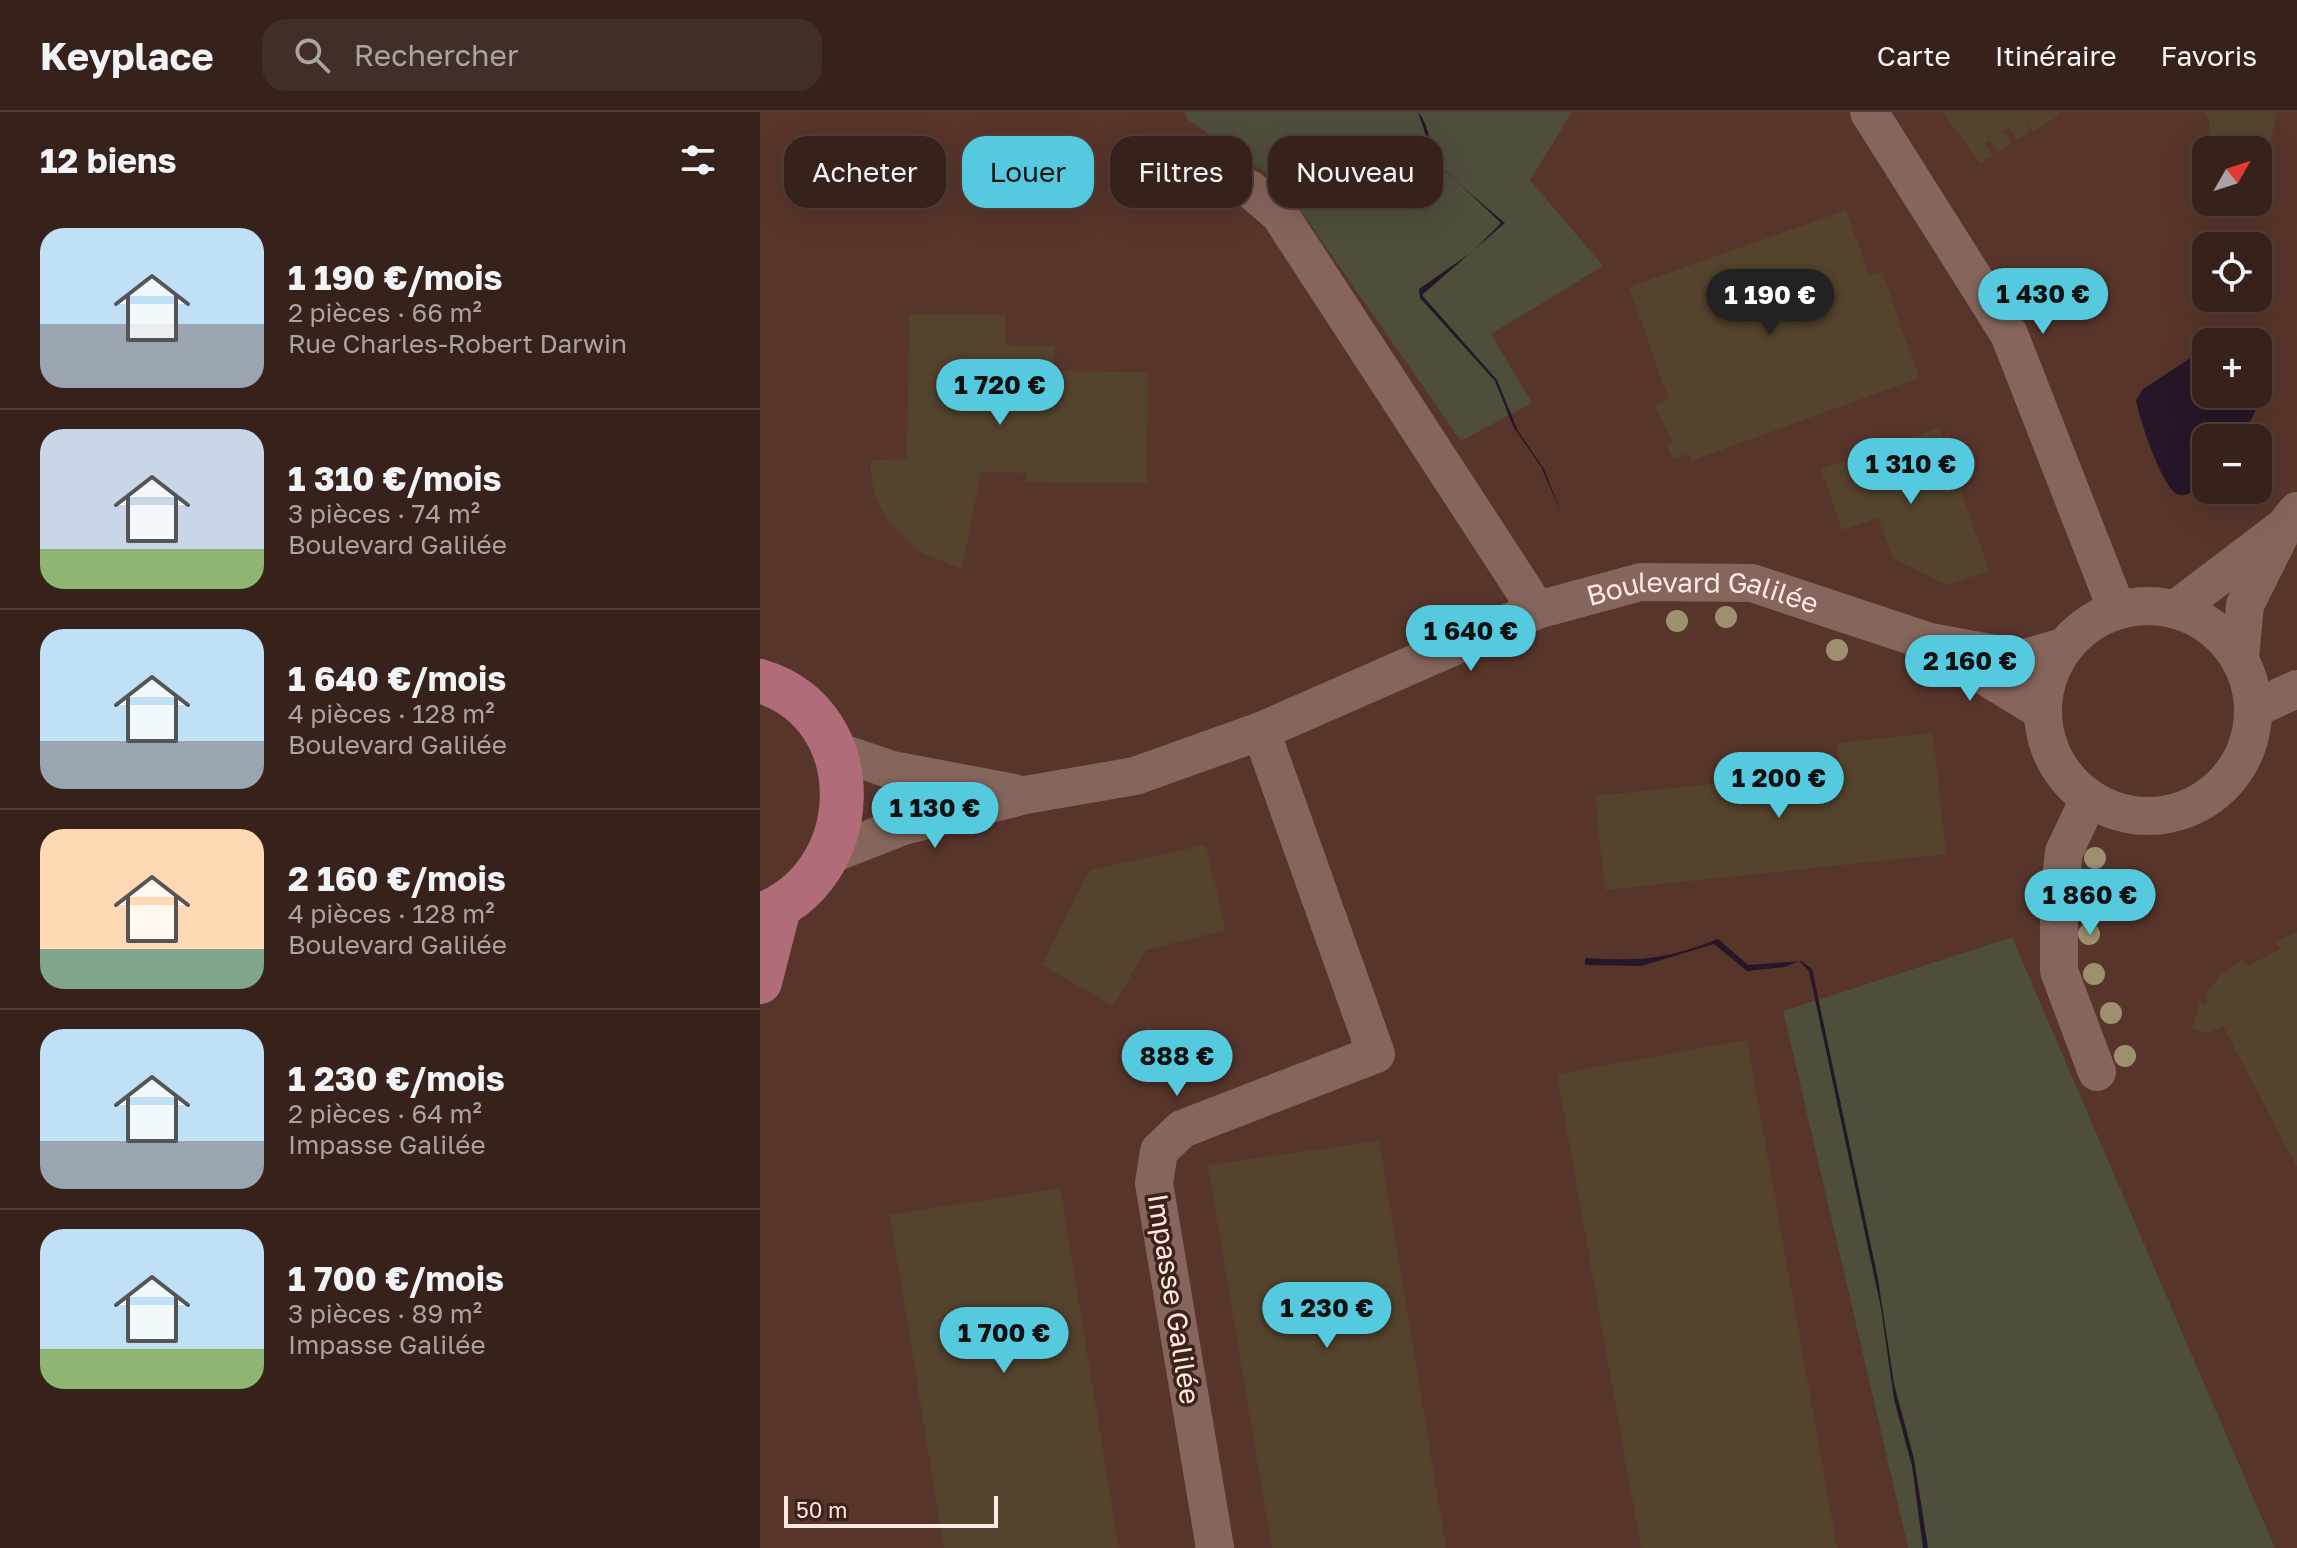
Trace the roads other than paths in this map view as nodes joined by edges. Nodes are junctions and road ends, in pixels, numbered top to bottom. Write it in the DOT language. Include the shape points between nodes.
graph roads {
  1 [pos="1869,112"];
  2 [pos="1252,191"];
  3 [pos="2290,519"];
  4 [pos="2176,609"];
  5 [pos="1537,610"];
  6 [pos="2117,610"];
  7 [pos="1930,642"];
  8 [pos="2063,647"];
  9 [pos="2240,658"];
  10 [pos="764,671"];
  11 [pos="2297,689"];
  12 [pos="2253,709"];
  13 [pos="2042,711"];
  14 [pos="1261,731"];
  15 [pos="833,750"];
  16 [pos="1025,795"];
  17 [pos="2089,799"];
  18 [pos="829,855"];
  19 [pos="770,912"];
  20 [pos="760,982"];
  21 [pos="2097,1072"];
  22 [pos="1215,1548"];
  1 -- 6 [label="street" via="2009,334"];
  2 -- 5 [label="street" via="1280,215"];
  3 -- 4 [label="street"];
  3 -- 9 [label="street" via="2245,605"];
  4 -- 6 [label="street" via="2146,605"];
  4 -- 9 [label="street" via="2201,620"];
  5 -- 7 [label="street, Boulevard Galilée" via="1641,582 1752,583"];
  5 -- 14 [label="street, Boulevard Galilée"];
  6 -- 8 [label="street" via="2087,624"];
  7 -- 8 [label="street, Boulevard Galilée" via="2022,659"];
  7 -- 13 [label="street, Boulevard Galilée"];
  8 -- 13 [label="street" via="2047,677"];
  9 -- 12 [label="street"];
  10 -- 15 [label="main road" via="803,705"];
  11 -- 12 [label="street"];
  12 -- 17 [label="street" via="2249,742 2235,771 2212,795 2184,811 2151,817 2118,813"];
  13 -- 17 [label="street" via="2047,745 2064,775"];
  14 -- 16 [label="street, Boulevard Galilée" via="1135,776"];
  14 -- 22 [label="street, Impasse Galilée" via="1376,1054 1182,1129 1159,1151 1154,1183"];
  15 -- 16 [label="street, Boulevard Galilée" via="892,770"];
  15 -- 18 [label="main road" via="844,802"];
  16 -- 18 [label="street, Boulevard Galilée" via="903,826"];
  17 -- 21 [label="street" via="2064,852 2059,971"];
  18 -- 19 [label="main road" via="813,881"];
  19 -- 20 [label="main road"];
}
